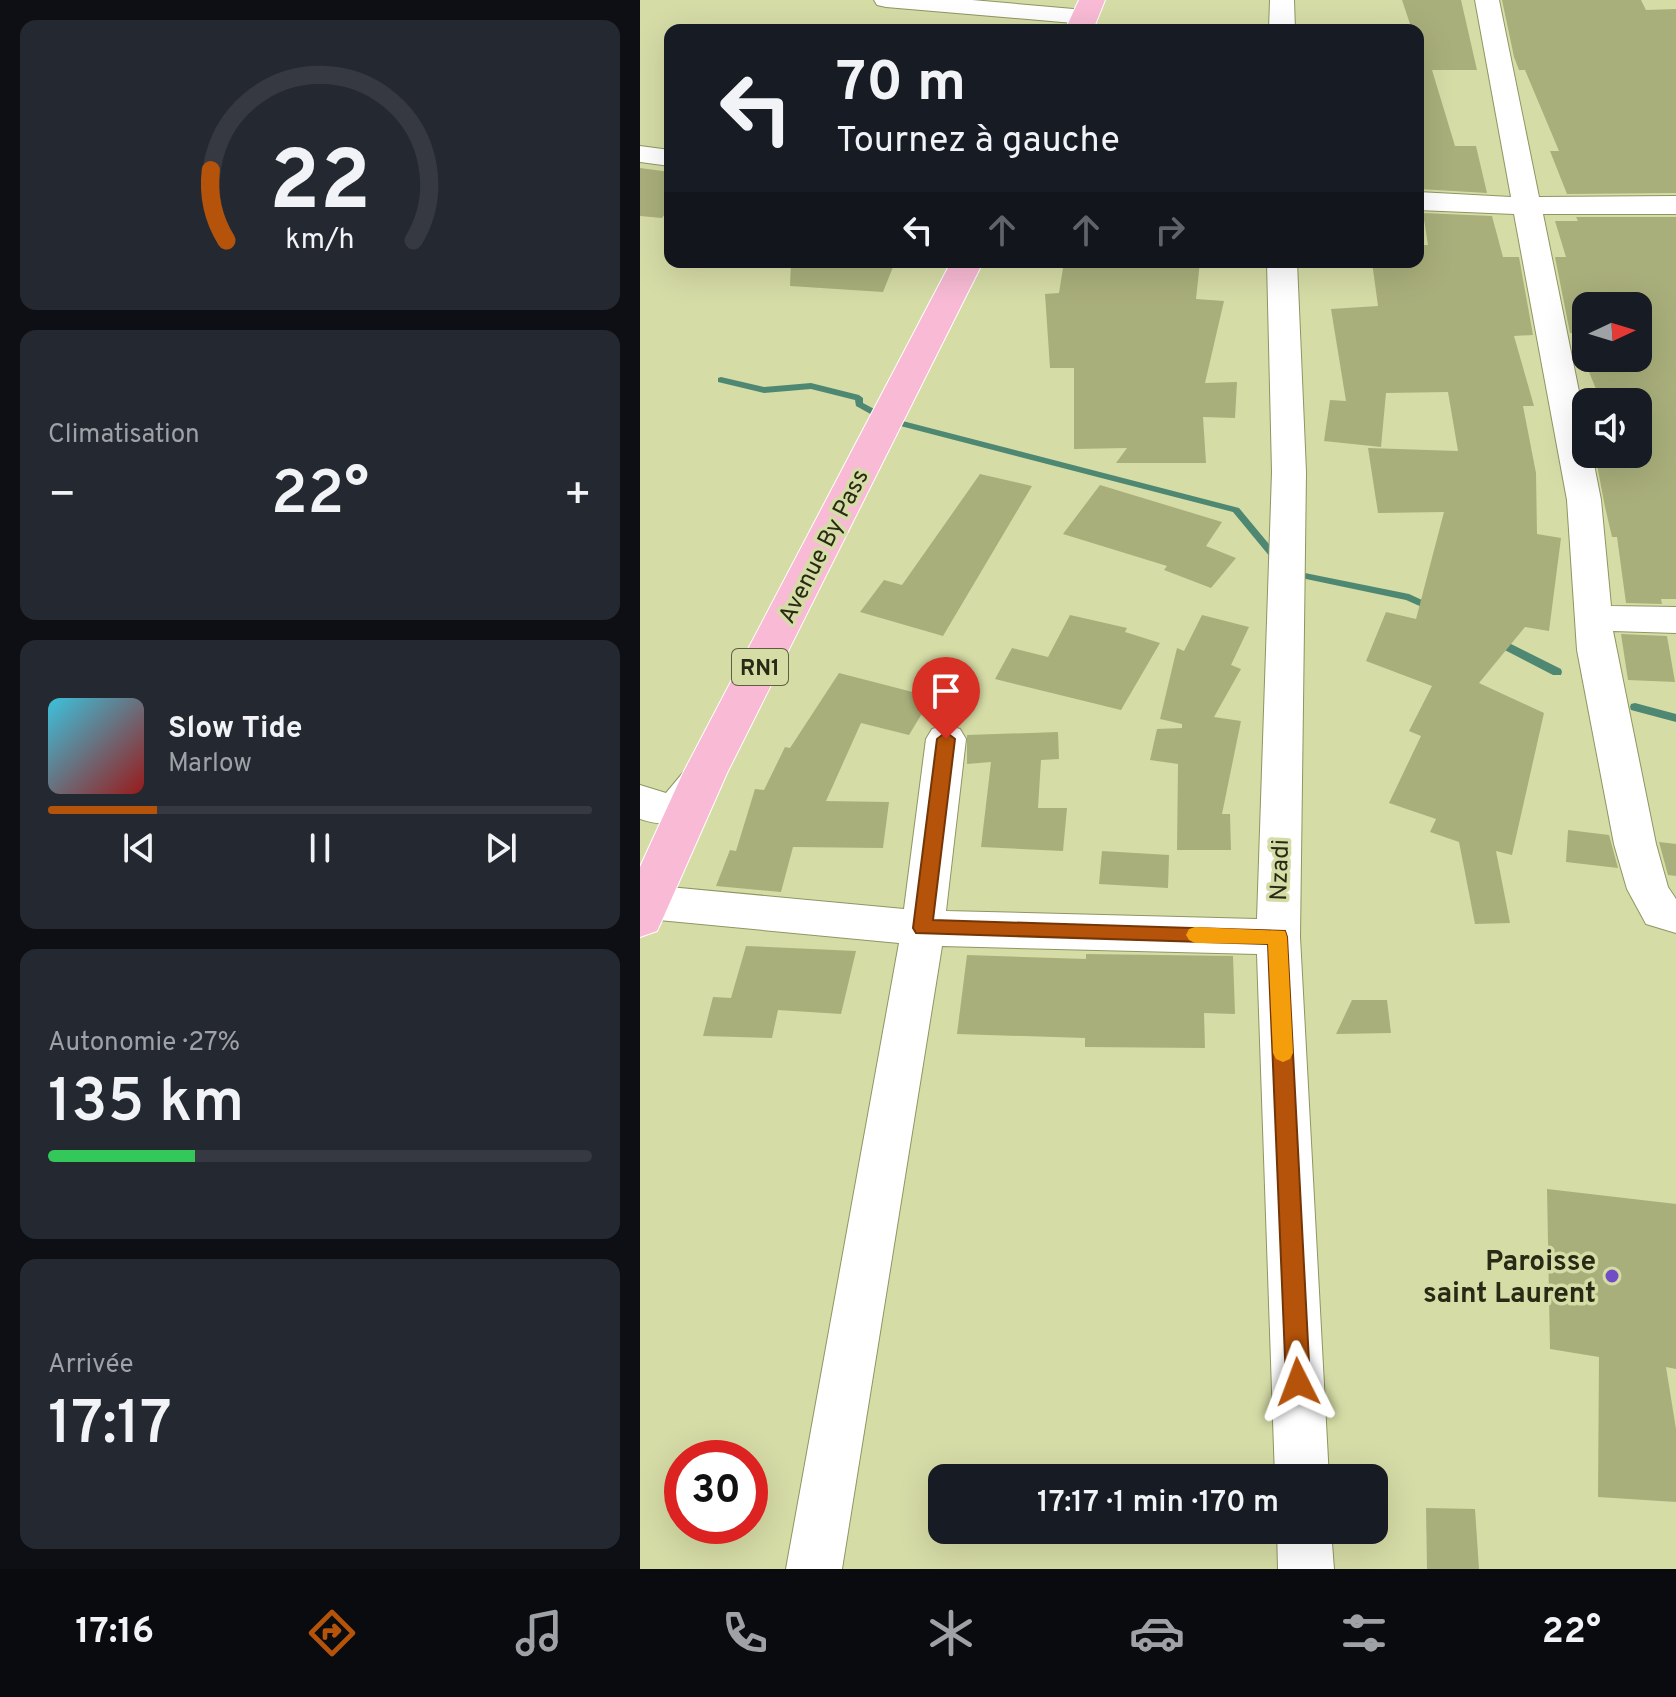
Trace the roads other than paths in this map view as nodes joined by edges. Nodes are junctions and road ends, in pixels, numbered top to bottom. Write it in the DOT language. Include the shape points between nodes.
graph roads {
  1 [pos="886,0"];
  2 [pos="1282,0"];
  3 [pos="1487,0"];
  4 [pos="1085,16"];
  5 [pos="1282,24"];
  6 [pos="640,154"];
  7 [pos="664,157"];
  8 [pos="1424,201"];
  9 [pos="1676,205"];
  10 [pos="1528,206"];
  11 [pos="964,268"];
  12 [pos="1282,268"];
  13 [pos="1595,618"];
  14 [pos="1676,620"];
  15 [pos="946,739"];
  16 [pos="705,773"];
  17 [pos="640,800"];
  18 [pos="644,910"];
  19 [pos="1676,916"];
  20 [pos="923,928"];
  21 [pos="1278,937"];
  22 [pos="1301,1464"];
  23 [pos="1305,1544"];
  24 [pos="814,1569"];
  25 [pos="1306,1569"];
  1 -- 4 [label="street"];
  2 -- 5 [label="street"];
  3 -- 10 [label="street"];
  6 -- 7 [label="street"];
  8 -- 10 [label="street"];
  9 -- 10 [label="street"];
  10 -- 13 [label="street" via="1584,500"];
  11 -- 16 [label="highway, Avenue By Pass / RN1"];
  12 -- 21 [label="street, Nzadi" via="1289,472"];
  13 -- 14 [label="street"];
  13 -- 19 [label="street" via="1596,650 1635,844 1661,912"];
  15 -- 20 [label="street"];
  16 -- 17 [label="street" via="676,809 651,807"];
  16 -- 18 [label="highway, Avenue By Pass / RN1"];
  18 -- 20 [label="street"];
  20 -- 21 [label="street"];
  20 -- 24 [label="street"];
  21 -- 22 [label="street, Nzadi"];
  23 -- 25 [label="street"];
}
